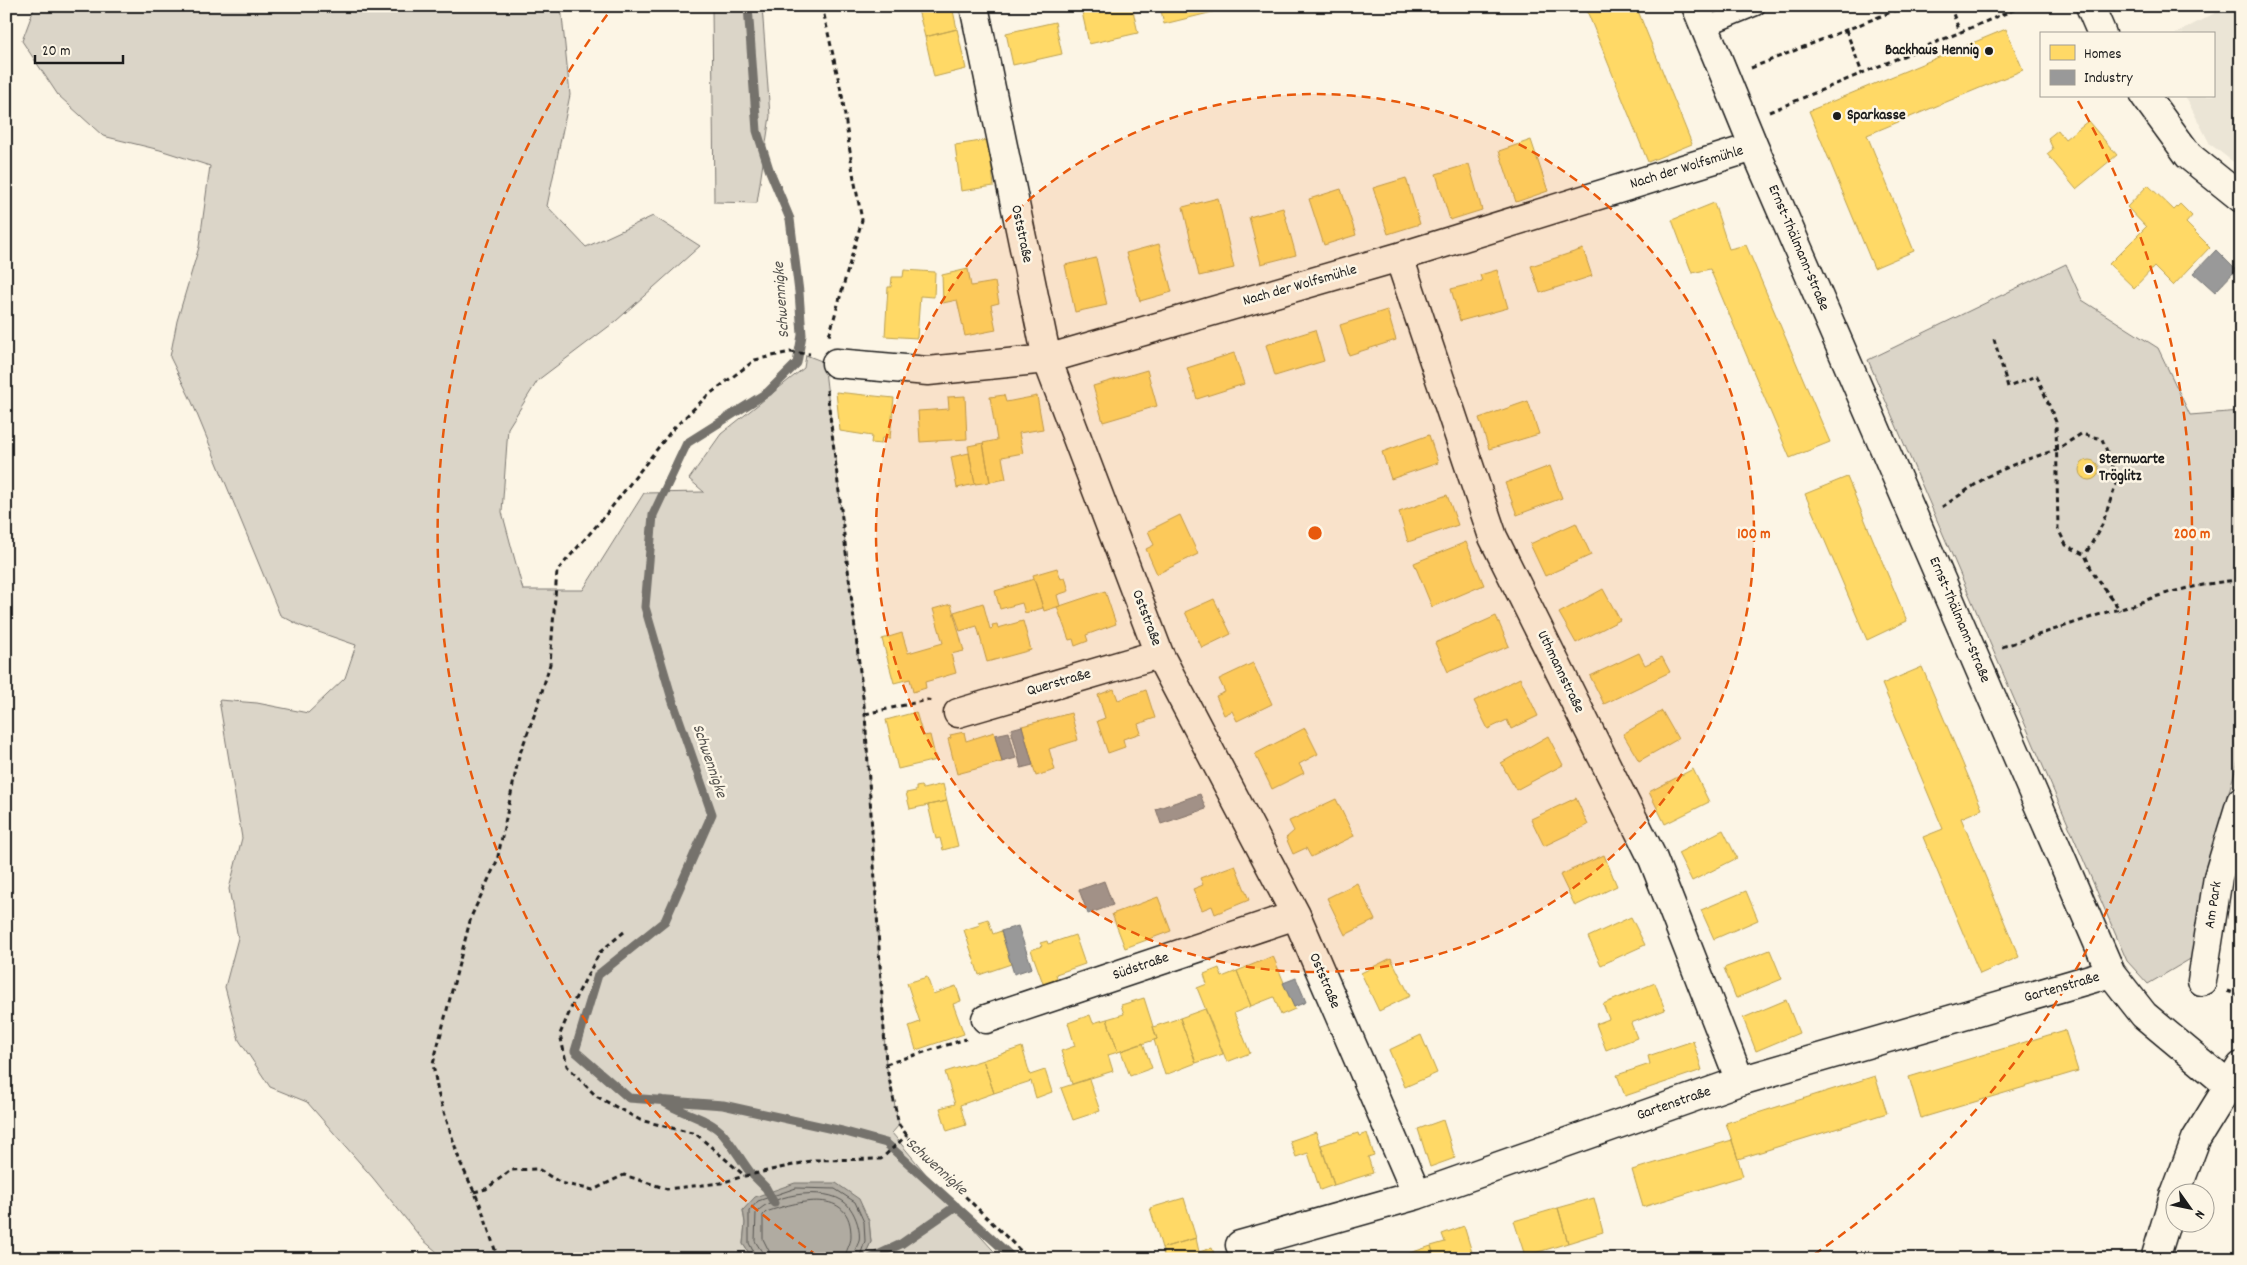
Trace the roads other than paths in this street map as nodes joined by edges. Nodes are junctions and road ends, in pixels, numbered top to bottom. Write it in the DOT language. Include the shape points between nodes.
graph roads {
  1 [pos="974,6"];
  2 [pos="1756,6"];
  3 [pos="1700,17"];
  4 [pos="2146,98"];
  5 [pos="1749,135"];
  6 [pos="2241,198"];
  7 [pos="1399,257"];
  8 [pos="826,354"];
  9 [pos="1047,359"];
  10 [pos="1159,654"];
  11 [pos="962,711"];
  12 [pos="2241,801"];
  13 [pos="1296,915"];
  14 [pos="2111,973"];
  15 [pos="2202,981"];
  16 [pos="986,1019"];
  17 [pos="2234,1076"];
  18 [pos="1740,1081"];
  19 [pos="2180,1182"];
  20 [pos="1417,1195"];
  21 [pos="2164,1230"];
  22 [pos="1240,1245"];
  23 [pos="2155,1259"];
  1 -- 9 [label="street, Oststraße"];
  2 -- 3 [label="lane"];
  3 -- 5 [label="street, Ernst-Thälmann-Straße"];
  4 -- 6 [label="street" via="2189,156"];
  5 -- 7 [label="street, Nach der Wolfsmühle"];
  5 -- 14 [label="street, Ernst-Thälmann-Straße"];
  7 -- 9 [label="street, Nach der Wolfsmühle"];
  7 -- 18 [label="street, Uthmannstraße" via="1493,537 1652,859"];
  8 -- 9 [label="street, Nach der Wolfsmühle" via="928,371"];
  9 -- 10 [label="street, Oststraße"];
  10 -- 11 [label="street, Querstraße"];
  10 -- 13 [label="street, Oststraße"];
  12 -- 15 [label="street, Am Park" via="2218,877"];
  13 -- 16 [label="street, Südstraße"];
  13 -- 20 [label="street, Oststraße"];
  14 -- 17 [label="street, Ernst-Thälmann-Straße" via="2144,1015"];
  14 -- 18 [label="street, Gartenstraße"];
  17 -- 19 [label="street, Ernst-Thälmann-Straße" via="2196,1139"];
  18 -- 20 [label="street, Gartenstraße"];
  20 -- 22 [label="street, Gartenstraße"];
  21 -- 23 [label="street, Ernst-Thälmann-Straße"];
}
